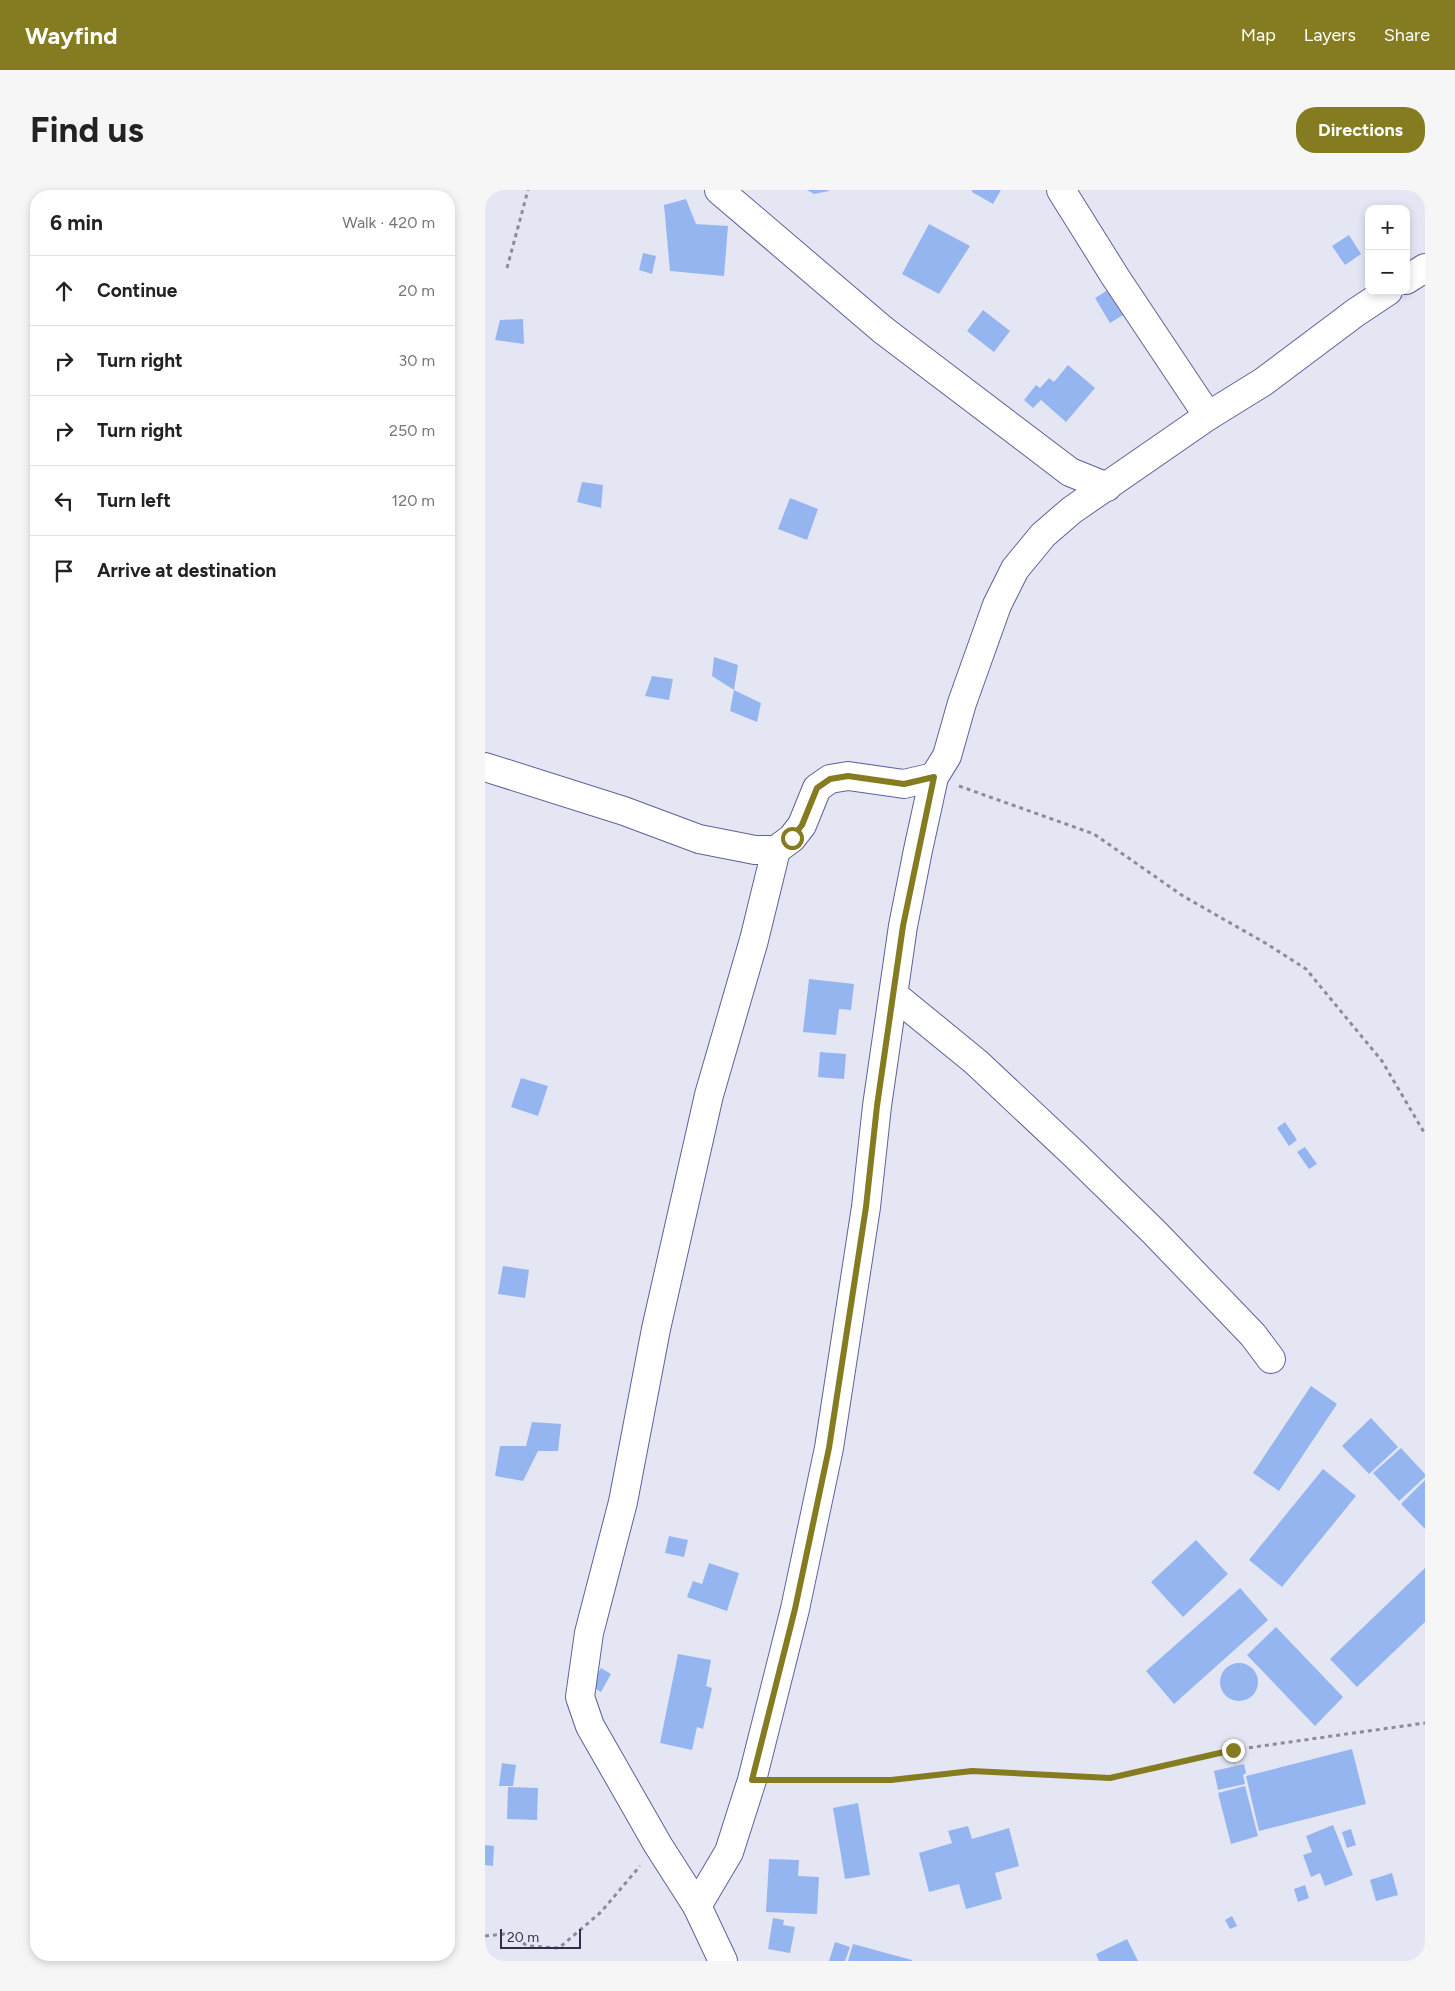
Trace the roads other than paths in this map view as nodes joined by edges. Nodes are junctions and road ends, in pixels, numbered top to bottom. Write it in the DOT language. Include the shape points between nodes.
graph roads {
  1 [pos="719,190"];
  2 [pos="1061,190"];
  3 [pos="1425,268"];
  4 [pos="1410,277"];
  5 [pos="1382,295"];
  6 [pos="1208,416"];
  7 [pos="1107,487"];
  8 [pos="485,767"];
  9 [pos="936,774"];
  10 [pos="776,850"];
  11 [pos="894,995"];
  12 [pos="1271,1360"];
  13 [pos="697,1906"];
  14 [pos="723,1961"];
  1 -- 7 [label="street" via="883,330 1070,472"];
  2 -- 6 [label="street"];
  3 -- 4 [label="street"];
  5 -- 6 [label="street" via="1263,382"];
  6 -- 7 [label="street"];
  7 -- 9 [label="street" via="1072,510 1043,535 1015,569 997,605 947,756"];
  8 -- 10 [label="street" via="624,811 699,839 755,850"];
  9 -- 10 [label="street" via="904,784 848,776 830,779 817,788 802,825"];
  9 -- 11 [label="street" via="903,926"];
  10 -- 13 [label="street" via="754,940 709,1095 656,1329 623,1502 589,1633 580,1697 591,1726 658,1845"];
  11 -- 12 [label="street" via="976,1062 1074,1154 1247,1328"];
  11 -- 13 [label="street" via="829,1448 795,1609 752,1780 729,1852"];
  13 -- 14 [label="street"];
}
